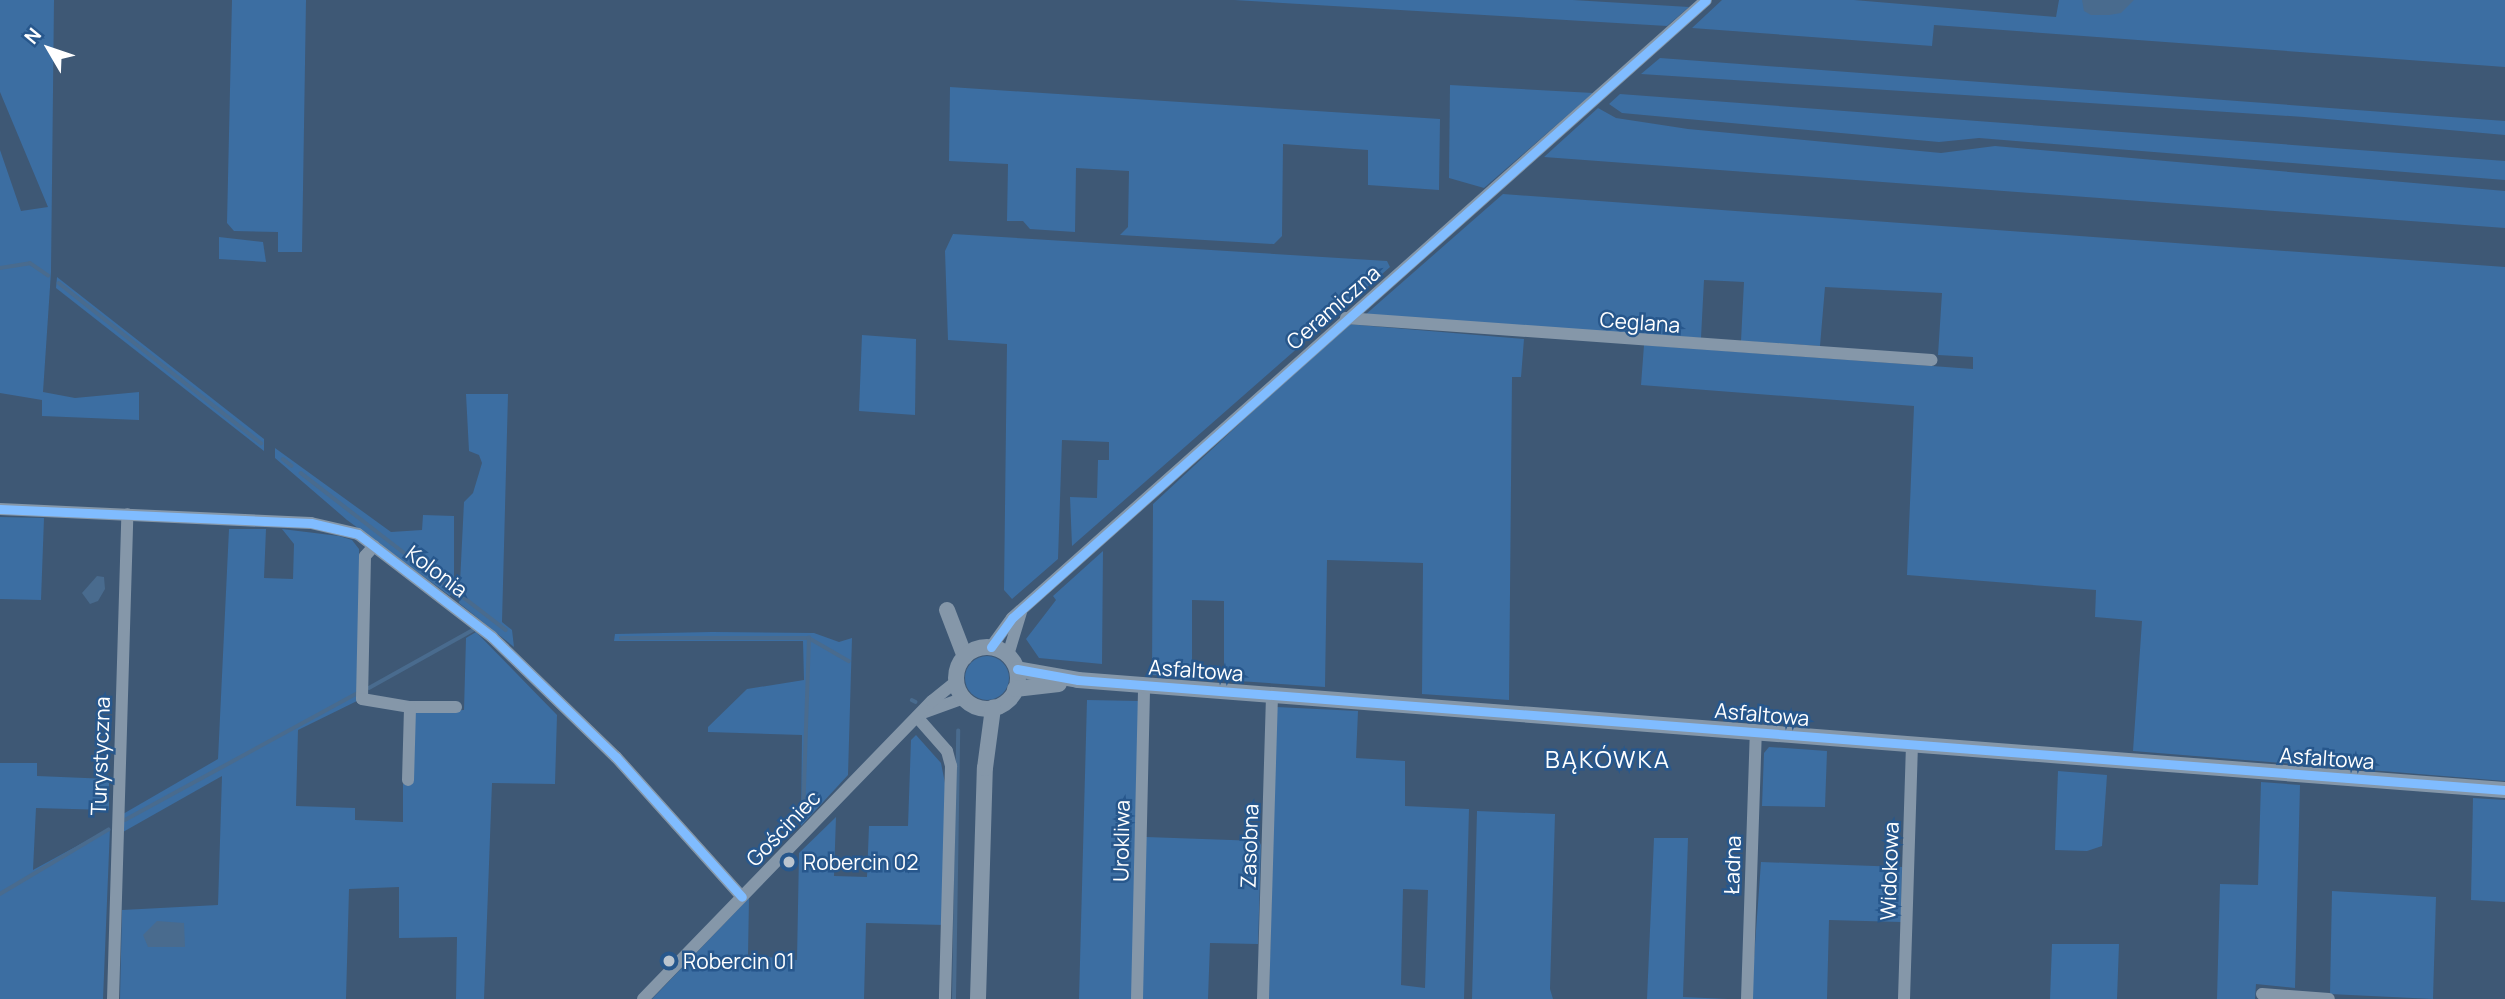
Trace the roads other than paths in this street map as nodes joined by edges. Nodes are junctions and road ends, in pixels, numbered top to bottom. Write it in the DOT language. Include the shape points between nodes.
graph roads {
  1 [pos="1706,0"];
  2 [pos="1346,318"];
  3 [pos="1931,360"];
  4 [pos="0,509"];
  5 [pos="127,514"];
  6 [pos="374,546"];
  7 [pos="1021,612"];
  8 [pos="986,648"];
  9 [pos="965,657"];
  10 [pos="1012,662"];
  11 [pos="1078,680"];
  12 [pos="957,681"];
  13 [pos="1144,684"];
  14 [pos="1015,689"];
  15 [pos="1272,693"];
  16 [pos="970,702"];
  17 [pos="410,707"];
  18 [pos="457,707"];
  19 [pos="993,708"];
  20 [pos="919,715"];
  21 [pos="1756,732"];
  22 [pos="1912,744"];
  23 [pos="985,768"];
  24 [pos="408,780"];
  25 [pos="2505,790"];
  26 [pos="742,897"];
  27 [pos="2262,994"];
  28 [pos="113,999"];
  29 [pos="643,999"];
  30 [pos="945,999"];
  31 [pos="978,999"];
  32 [pos="1137,999"];
  33 [pos="1263,999"];
  34 [pos="1747,999"];
  35 [pos="1904,999"];
  36 [pos="2329,999"];
  1 -- 2 [label="street, Ceramiczna"];
  2 -- 3 [label="street, Ceglana"];
  2 -- 7 [label="street, Ceramiczna"];
  4 -- 5 [label="street, Kolonia"];
  5 -- 6 [label="street, Kolonia" via="330,524"];
  5 -- 28 [label="street, Turystyczna"];
  6 -- 17 [label="street" via="366,556 361,695 367,703"];
  6 -- 26 [label="street, Kolonia" via="492,637 616,758"];
  7 -- 8 [label="street, Ceramiczna"];
  7 -- 10 [label="street"];
  8 -- 9 [label="street"];
  8 -- 9 [label="street" via="947,610"];
  8 -- 10 [label="street"];
  9 -- 12 [label="street"];
  10 -- 11 [label="street, Asfaltowa"];
  10 -- 14 [label="street"];
  11 -- 13 [label="street, Asfaltowa"];
  11 -- 14 [label="street, Asfaltowa"];
  12 -- 16 [label="street"];
  12 -- 20 [label="street, Gościniec"];
  13 -- 15 [label="street, Asfaltowa"];
  13 -- 32 [label="street, Urokliwa"];
  14 -- 19 [label="street" via="1008,701"];
  15 -- 21 [label="street, Asfaltowa"];
  15 -- 33 [label="street, Zasobna"];
  16 -- 19 [label="street"];
  16 -- 20 [label="street, Gościniec"];
  16 -- 23 [label="street"];
  17 -- 18 [label="street"];
  17 -- 24 [label="street"];
  19 -- 23 [label="street"];
  20 -- 26 [label="street, Gościniec"];
  20 -- 30 [label="street" via="947,751 951,766"];
  21 -- 22 [label="street, Asfaltowa"];
  21 -- 34 [label="street, Ładna"];
  22 -- 25 [label="street, Asfaltowa"];
  22 -- 35 [label="street, Widokowa"];
  23 -- 31 [label="street"];
  26 -- 29 [label="street, Gościniec"];
  27 -- 36 [label="street"];
}
